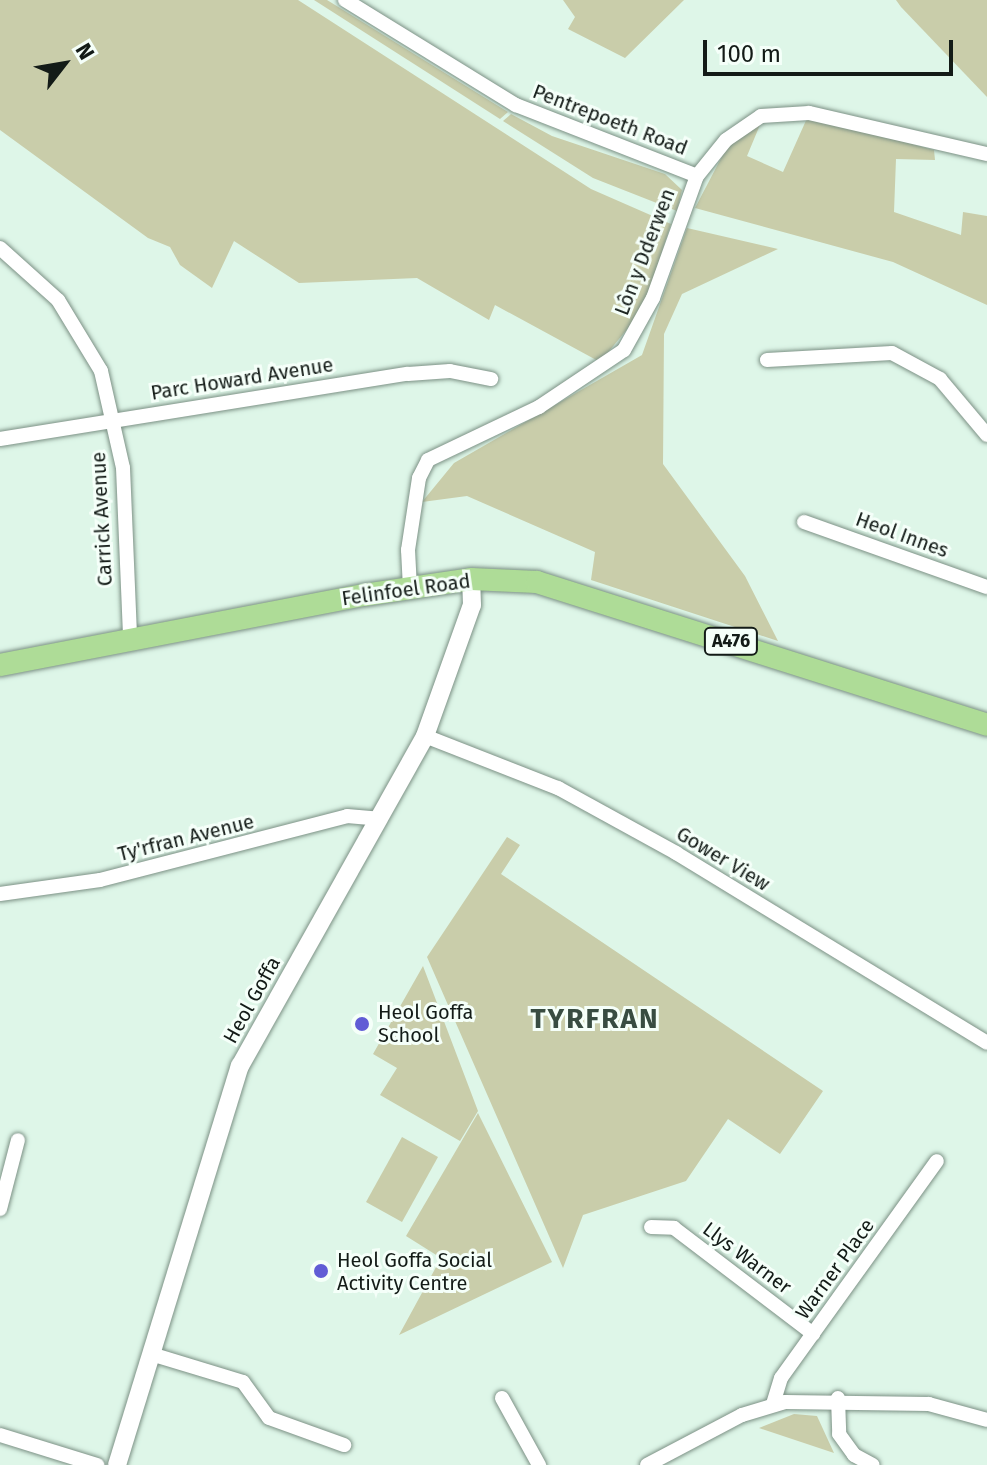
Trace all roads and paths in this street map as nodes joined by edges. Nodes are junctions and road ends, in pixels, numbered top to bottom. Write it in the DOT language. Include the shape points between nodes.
graph roads {
  1 [pos="345,0"];
  2 [pos="987,154"];
  3 [pos="697,176"];
  4 [pos="0,248"];
  5 [pos="767,360"];
  6 [pos="491,379"];
  7 [pos="116,419"];
  8 [pos="987,435"];
  9 [pos="0,439"];
  10 [pos="804,522"];
  11 [pos="471,579"];
  12 [pos="987,587"];
  13 [pos="410,588"];
  14 [pos="130,636"];
  15 [pos="0,665"];
  16 [pos="987,725"];
  17 [pos="425,736"];
  18 [pos="379,819"];
  19 [pos="0,894"];
  20 [pos="987,1043"];
  21 [pos="18,1140"];
  22 [pos="937,1161"];
  23 [pos="0,1209"];
  24 [pos="651,1227"];
  25 [pos="813,1334"];
  26 [pos="151,1354"];
  27 [pos="502,1398"];
  28 [pos="838,1398"];
  29 [pos="773,1404"];
  30 [pos="987,1420"];
  31 [pos="0,1435"];
  32 [pos="344,1445"];
  33 [pos="97,1465"];
  34 [pos="117,1465"];
  35 [pos="539,1465"];
  36 [pos="647,1465"];
  37 [pos="873,1465"];
  1 -- 3 [label="street, Pentrepoeth Road" via="516,105"];
  2 -- 3 [label="street, Lôn y Dderwen" via="825,116 761,116 726,140"];
  3 -- 13 [label="street, Lôn y Dderwen" via="642,321 612,362 485,438 428,460 419,478 408,550"];
  4 -- 7 [label="street, Carrick Avenue" via="58,300 101,371"];
  5 -- 8 [label="street" via="892,353 940,379"];
  6 -- 7 [label="street, Parc Howard Avenue" via="450,371 408,374"];
  7 -- 9 [label="street, Parc Howard Avenue"];
  7 -- 14 [label="street, Carrick Avenue"];
  10 -- 12 [label="street, Heol Innes"];
  11 -- 13 [label="main road, Felinfoel Road / A476"];
  11 -- 16 [label="main road, Felinfoel Road / A476" via="537,582"];
  11 -- 17 [label="street, Heol Goffa" via="472,605"];
  13 -- 14 [label="main road, Felinfoel Road / A476"];
  14 -- 15 [label="main road, Felinfoel Road / A476"];
  17 -- 18 [label="street, Heol Goffa"];
  17 -- 20 [label="street, Gower View" via="571,795"];
  18 -- 19 [label="street, Ty'rfran Avenue" via="347,816 100,880"];
  18 -- 26 [label="street, Heol Goffa" via="240,1066"];
  21 -- 23 [label="street"];
  22 -- 25 [label="street, Warner Place"];
  24 -- 25 [label="street, Llys Warner" via="674,1228"];
  25 -- 29 [label="street, Warner Place" via="781,1378"];
  26 -- 32 [label="street" via="243,1382 269,1418"];
  26 -- 34 [label="street, Heol Goffa"];
  27 -- 35 [label="street"];
  28 -- 29 [label="street"];
  28 -- 30 [label="street" via="929,1404"];
  28 -- 37 [label="street" via="839,1434 854,1455"];
  29 -- 36 [label="street"];
  31 -- 33 [label="street"];
}
